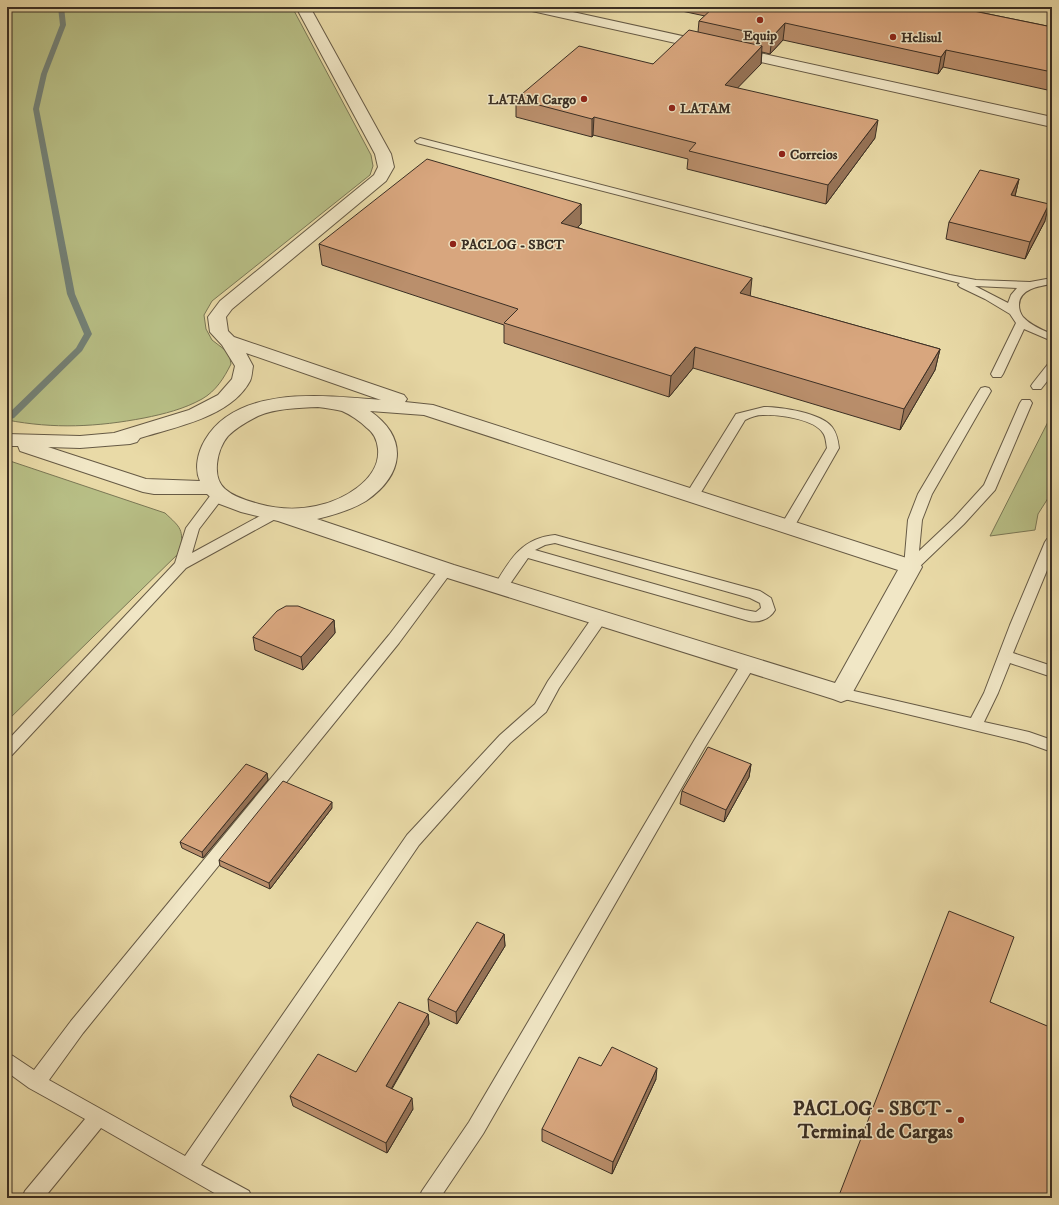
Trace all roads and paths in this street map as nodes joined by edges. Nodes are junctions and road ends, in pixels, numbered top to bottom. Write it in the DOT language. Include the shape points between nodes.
graph roads {
  1 [pos="303,7"];
  2 [pos="532,7"];
  3 [pos="1052,122"];
  4 [pos="420,141"];
  5 [pos="949,278"];
  6 [pos="1052,281"];
  7 [pos="1029,285"];
  8 [pos="1014,312"];
  9 [pos="1022,322"];
  10 [pos="1052,338"];
  11 [pos="228,341"];
  12 [pos="1052,367"];
  13 [pos="997,374"];
  14 [pos="1037,386"];
  15 [pos="985,391"];
  16 [pos="318,401"];
  17 [pos="1026,403"];
  18 [pos="426,409"];
  19 [pos="243,416"];
  20 [pos="116,439"];
  21 [pos="216,491"];
  22 [pos="692,496"];
  23 [pos="278,514"];
  24 [pos="787,527"];
  25 [pos="1052,542"];
  26 [pos="525,552"];
  27 [pos="181,565"];
  28 [pos="911,567"];
  29 [pos="446,570"];
  30 [pos="500,588"];
  31 [pos="599,618"];
  32 [pos="1005,656"];
  33 [pos="748,665"];
  34 [pos="1052,672"];
  35 [pos="841,694"];
  36 [pos="975,725"];
  37 [pos="1052,746"];
  38 [pos="7,751"];
  39 [pos="7,1062"];
  40 [pos="36,1082"];
  41 [pos="98,1117"];
  42 [pos="188,1168"];
  43 [pos="32,1198"];
  44 [pos="242,1198"];
  45 [pos="429,1198"];
  1 -- 11 [label="street" via="383,154 386,167 380,178 226,305 217,317 219,332"];
  2 -- 3 [label="street"];
  4 -- 5 [label="lane"];
  5 -- 7 [label="lane" via="991,284"];
  5 -- 8 [label="lane"];
  6 -- 7 [label="lane"];
  7 -- 8 [label="lane" via="1018,292 1013,301"];
  8 -- 9 [label="lane"];
  9 -- 10 [label="lane"];
  9 -- 13 [label="lane"];
  11 -- 18 [label="street"];
  11 -- 20 [label="street" via="244,366 241,380 225,398 196,414"];
  12 -- 14 [label="lane"];
  15 -- 28 [label="lane" via="925,494 915,520"];
  16 -- 18 [label="street"];
  16 -- 19 [label="street" via="266,407"];
  16 -- 23 [label="street" via="346,406 369,418 383,433 389,452 384,471 369,489 345,504 315,513"];
  17 -- 28 [label="lane" via="990,487"];
  18 -- 22 [label="street"];
  19 -- 20 [label="street" via="153,436"];
  19 -- 21 [label="street" via="223,430 210,448 207,466 209,482"];
  20 -- 21 [label="street" via="80,442 7,440 143,485"];
  21 -- 23 [label="street" via="253,510"];
  21 -- 27 [label="lane" via="193,528"];
  22 -- 24 [label="street"];
  22 -- 24 [label="lane" via="740,417 751,412 780,411 813,420 825,426 832,436 833,448"];
  23 -- 27 [label="lane"];
  23 -- 29 [label="street"];
  24 -- 28 [label="street"];
  25 -- 32 [label="lane"];
  26 -- 26 [label="lane" via="540,541 555,539 755,594 765,600 768,610 757,618"];
  26 -- 30 [label="lane"];
  27 -- 38 [label="lane"];
  28 -- 35 [label="street"];
  29 -- 30 [label="street"];
  29 -- 40 [label="lane" via="394,639 77,1027"];
  30 -- 31 [label="street"];
  31 -- 33 [label="street"];
  31 -- 42 [label="lane" via="540,708 505,739 413,840"];
  32 -- 34 [label="lane"];
  32 -- 36 [label="lane"];
  33 -- 35 [label="street"];
  33 -- 45 [label="lane" via="476,1128"];
  35 -- 36 [label="lane"];
  36 -- 37 [label="lane"];
  39 -- 40 [label="lane"];
  40 -- 41 [label="lane"];
  41 -- 42 [label="lane"];
  41 -- 43 [label="lane"];
  42 -- 44 [label="lane"];
}
